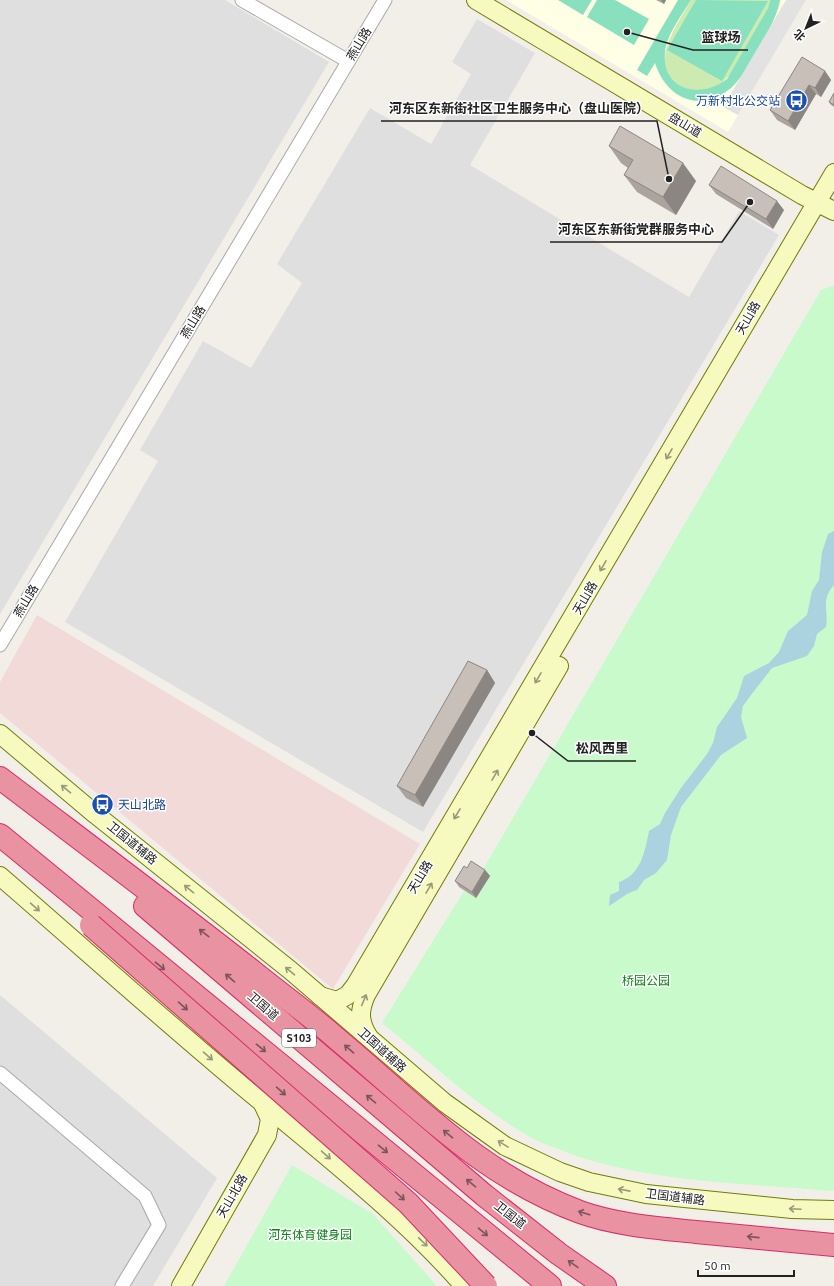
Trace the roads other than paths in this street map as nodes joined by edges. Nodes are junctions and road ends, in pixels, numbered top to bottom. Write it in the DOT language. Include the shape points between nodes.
graph roads {
  1 [pos="242,0"];
  2 [pos="385,0"];
  3 [pos="482,1"];
  4 [pos="348,62"];
  5 [pos="834,172"];
  6 [pos="827,202"];
  7 [pos="0,645"];
  8 [pos="0,734"];
  9 [pos="0,779"];
  10 [pos="0,835"];
  11 [pos="0,841"];
  12 [pos="0,876"];
  13 [pos="320,996"];
  14 [pos="368,1036"];
  15 [pos="0,1073"];
  16 [pos="263,1104"];
  17 [pos="310,1142"];
  18 [pos="834,1210"];
  19 [pos="834,1245"];
  20 [pos="122,1286"];
  21 [pos="180,1286"];
  22 [pos="190,1286"];
  23 [pos="464,1286"];
  24 [pos="486,1286"];
  25 [pos="550,1286"];
  26 [pos="605,1286"];
  1 -- 4 [label="street"];
  2 -- 4 [label="street, 燕山路"];
  3 -- 6 [label="street, 盘山道"];
  4 -- 7 [label="street, 燕山路"];
  5 -- 6 [label="street, 天山路"];
  6 -- 13 [label="street, 天山路, one-way" via="529,693 355,986 348,995 337,1001"];
  14 -- 6 [label="street, 天山路, one-way" via="360,1013 366,995"];
  13 -- 8 [label="street, 卫国道辅路, one-way"];
  19 -- 9 [label="highway, one-way" via="654,1228 615,1221 557,1203 502,1174 425,1116 323,1027"];
  26 -- 9 [label="highway, 卫国道 / S103, one-way" via="559,1254 484,1195"];
  10 -- 25 [label="highway, S103, one-way"];
  11 -- 24 [label="highway, one-way, bridge" via="91,925 408,1203"];
  12 -- 16 [label="street, one-way"];
  13 -- 14 [label="street, 卫国道辅路"];
  18 -- 14 [label="street, 卫国道辅路, one-way" via="792,1209 646,1194 589,1182 560,1172 517,1152 475,1126 404,1070"];
  15 -- 20 [label="street" via="145,1196 159,1225"];
  16 -- 17 [label="street"];
  16 -- 21 [label="street, 天山北路" via="270,1119 267,1135"];
  17 -- 22 [label="street, 天山北路" via="284,1136 271,1144"];
  17 -- 23 [label="street, one-way" via="402,1222"];
}
